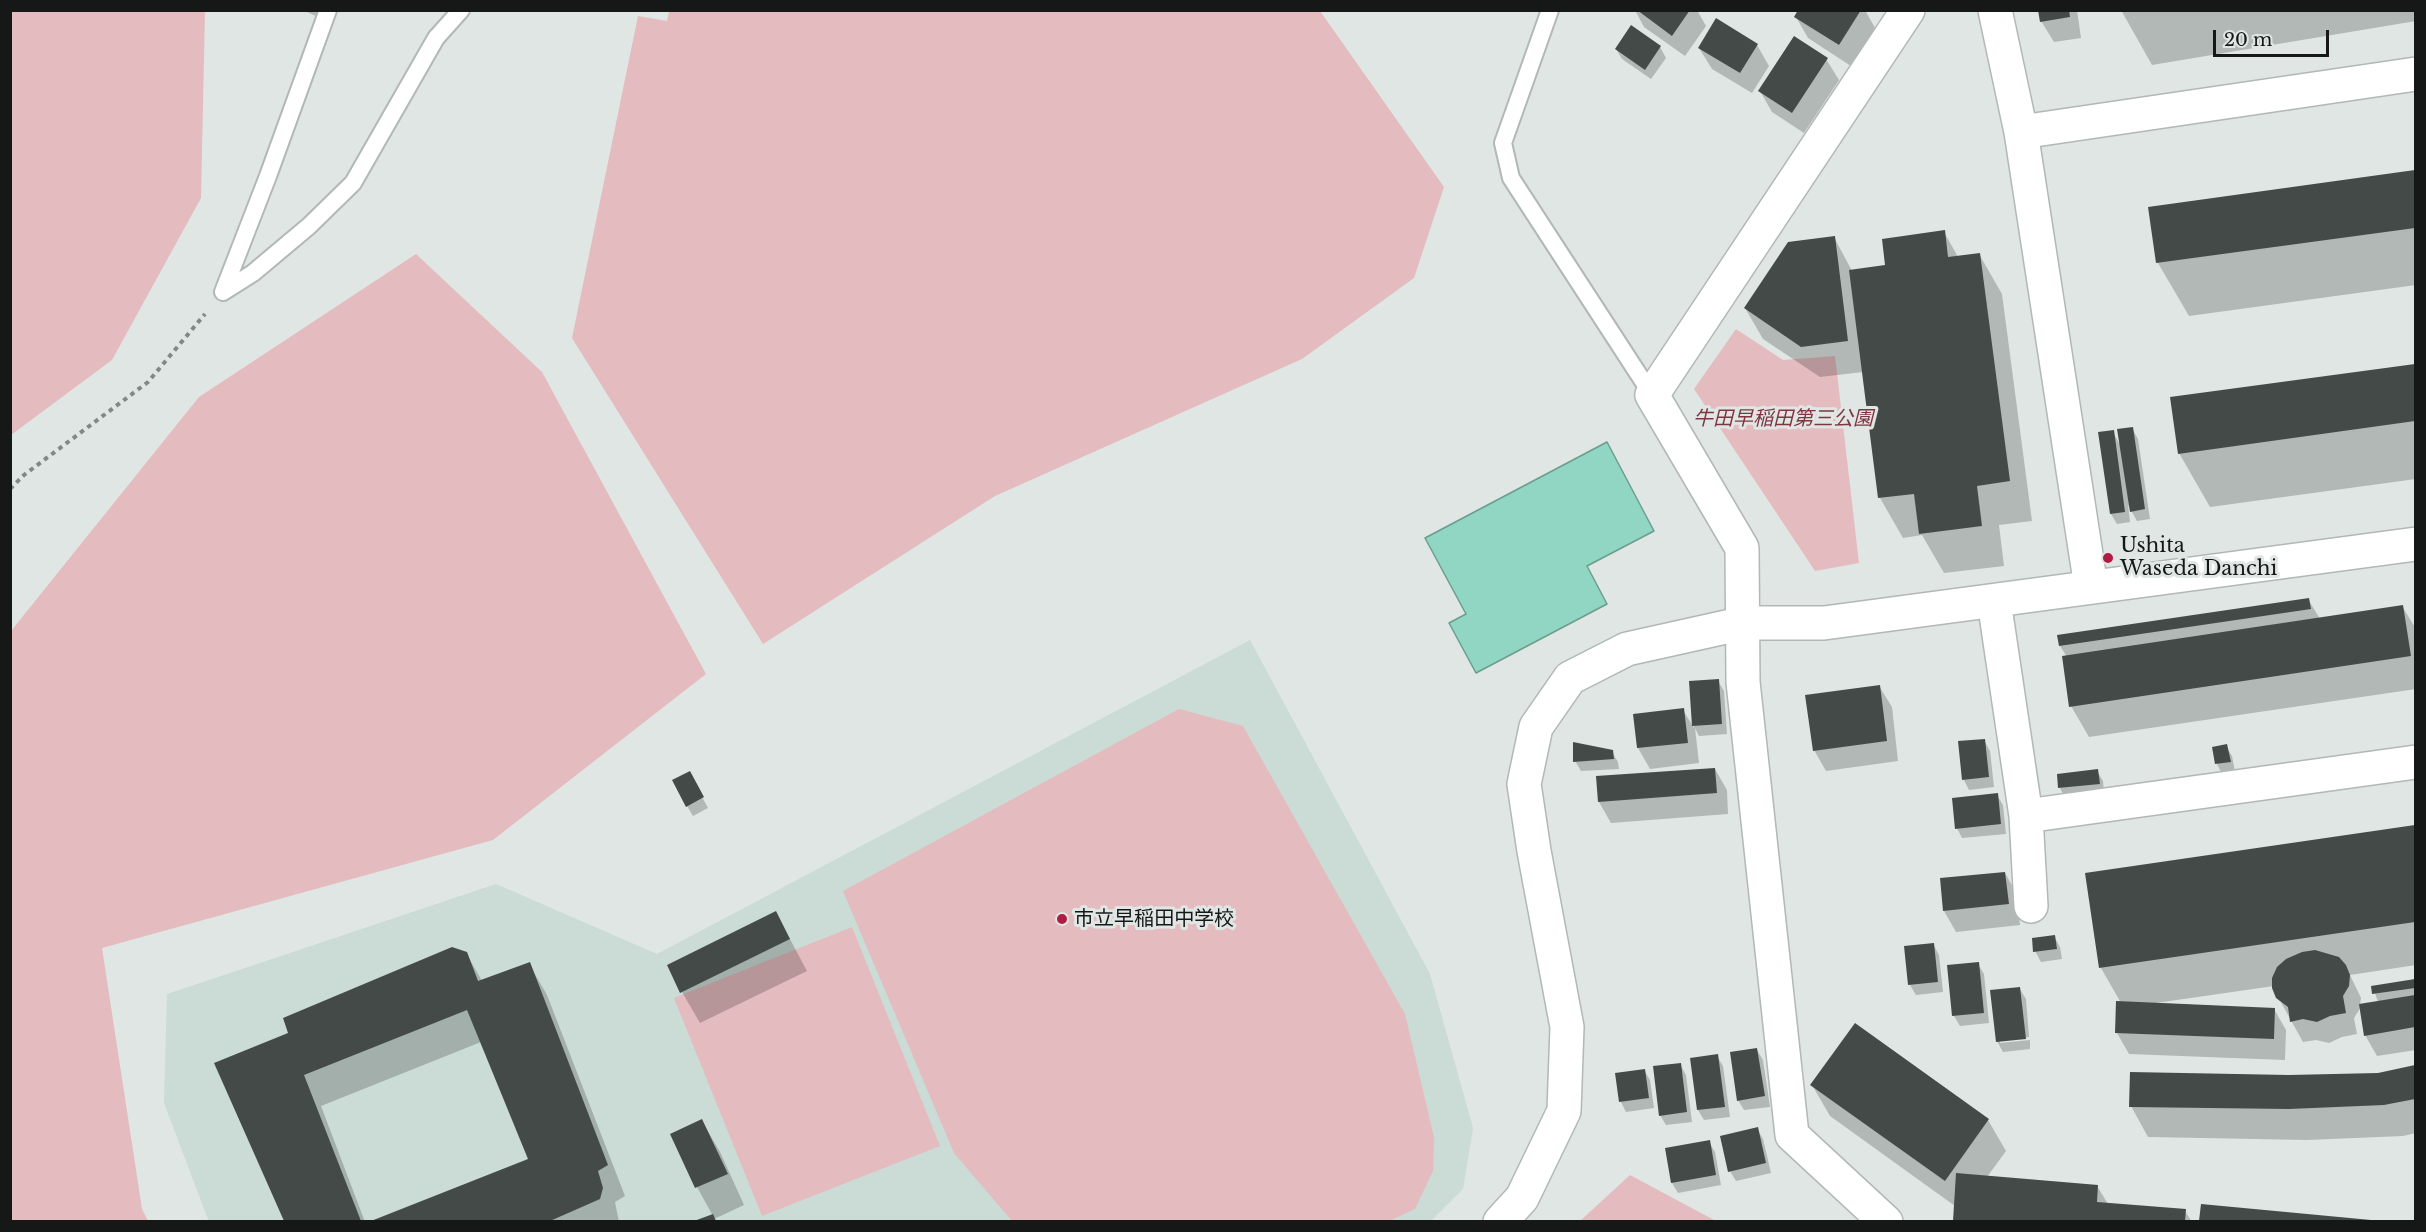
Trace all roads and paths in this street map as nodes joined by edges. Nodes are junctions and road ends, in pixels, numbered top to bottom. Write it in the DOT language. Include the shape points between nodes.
graph roads {
  1 [pos="328,10"];
  2 [pos="461,10"];
  3 [pos="1550,10"];
  4 [pos="1908,10"];
  5 [pos="1995,10"];
  6 [pos="2415,74"];
  7 [pos="2021,132"];
  8 [pos="223,292"];
  9 [pos="1652,395"];
  10 [pos="10,489"];
  11 [pos="2415,544"];
  12 [pos="2091,587"];
  13 [pos="1994,601"];
  14 [pos="1744,623"];
  15 [pos="2415,762"];
  16 [pos="2026,816"];
  17 [pos="2031,906"];
  18 [pos="1500,1221"];
  19 [pos="1886,1221"];
  1 -- 8 [label="lane"];
  2 -- 8 [label="lane" via="436,38 353,183 253,273"];
  3 -- 9 [label="lane" via="1503,143 1511,178"];
  4 -- 9 [label="street"];
  5 -- 7 [label="street"];
  6 -- 7 [label="street"];
  7 -- 12 [label="street"];
  8 -- 10 [label="path" via="148,382"];
  9 -- 14 [label="street" via="1742,548"];
  11 -- 12 [label="street"];
  12 -- 13 [label="street"];
  13 -- 14 [label="street" via="1824,623"];
  13 -- 16 [label="street"];
  14 -- 18 [label="street" via="1627,649 1570,678 1536,727 1524,784 1567,1027 1564,1111 1522,1198"];
  14 -- 19 [label="street" via="1743,682 1792,1135"];
  15 -- 16 [label="street"];
  16 -- 17 [label="street"];
}
